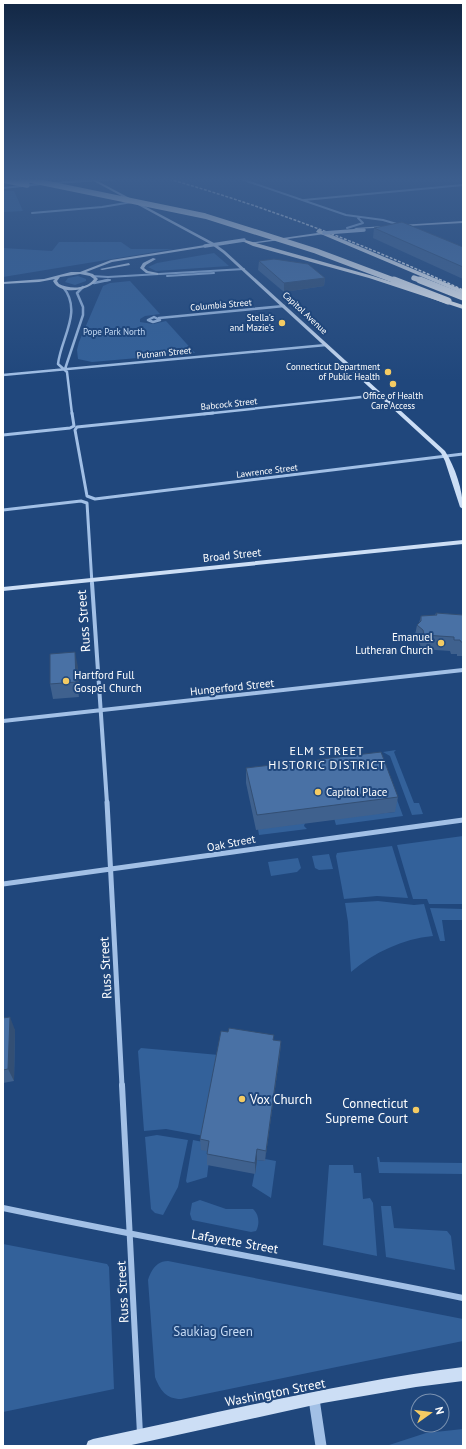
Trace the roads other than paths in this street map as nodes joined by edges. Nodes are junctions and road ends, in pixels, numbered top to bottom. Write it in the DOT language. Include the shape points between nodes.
graph roads {
  1 [pos="207,246"];
  2 [pos="215,246"];
  3 [pos="229,246"];
  4 [pos="262,246"];
  5 [pos="299,246"];
  6 [pos="354,246"];
  7 [pos="189,248"];
  8 [pos="195,252"];
  9 [pos="154,259"];
  10 [pos="244,269"];
  11 [pos="77,273"];
  12 [pos="157,274"];
  13 [pos="91,275"];
  14 [pos="405,275"];
  15 [pos="58,278"];
  16 [pos="3,283"];
  17 [pos="94,283"];
  18 [pos="61,286"];
  19 [pos="3,287"];
  20 [pos="83,287"];
  21 [pos="463,292"];
  22 [pos="463,297"];
  23 [pos="448,301"];
  24 [pos="284,306"];
  25 [pos="463,307"];
  26 [pos="159,318"];
  27 [pos="326,345"];
  28 [pos="65,369"];
  29 [pos="3,375"];
  30 [pos="380,395"];
  31 [pos="3,435"];
  32 [pos="463,454"];
  33 [pos="445,456"];
  34 [pos="91,497"];
  35 [pos="463,507"];
  36 [pos="3,510"];
  37 [pos="463,542"];
  38 [pos="91,580"];
  39 [pos="3,589"];
  40 [pos="463,670"];
  41 [pos="102,710"];
  42 [pos="3,722"];
  43 [pos="463,820"];
  44 [pos="111,870"];
  45 [pos="3,884"];
  46 [pos="3,1208"];
  47 [pos="131,1235"];
  48 [pos="463,1298"];
  49 [pos="461,1373"];
  50 [pos="314,1399"];
  51 [pos="140,1436"];
  52 [pos="93,1446"];
  53 [pos="320,1446"];
  1 -- 7 [label="main road, bridge"];
  2 -- 10 [label="main road, Capitol Avenue"];
  3 -- 8 [label="main road"];
  4 -- 23 [label="highway, bridge"];
  5 -- 23 [label="highway, bridge"];
  6 -- 21 [label="highway"];
  7 -- 8 [label="main road"];
  7 -- 11 [label="main road" via="109,262"];
  8 -- 9 [label="main road"];
  9 -- 12 [label="main road" via="142,268"];
  9 -- 13 [label="main road" via="100,269"];
  10 -- 12 [label="street"];
  10 -- 17 [label="street"];
  10 -- 24 [label="main road, Capitol Avenue"];
  11 -- 13 [label="main road"];
  11 -- 15 [label="main road"];
  12 -- 13 [label="street" via="108,277"];
  13 -- 17 [label="main road" via="96,279"];
  14 -- 22 [label="highway, bridge"];
  15 -- 16 [label="main road"];
  15 -- 18 [label="main road" via="55,281"];
  17 -- 20 [label="main road"];
  18 -- 19 [label="main road" via="35,284"];
  18 -- 20 [label="main road"];
  18 -- 28 [label="street" via="70,296 72,310 58,360 58,366"];
  20 -- 28 [label="street" via="77,293 83,307 83,315"];
  23 -- 25 [label="highway"];
  24 -- 26 [label="street, Columbia Street"];
  24 -- 27 [label="main road, Capitol Avenue"];
  26 -- 26 [label="street, Columbia Street" via="152,318 148,320 156,322"];
  27 -- 28 [label="street, Putnam Street"];
  27 -- 30 [label="main road, Capitol Avenue"];
  28 -- 29 [label="street, Putnam Street"];
  28 -- 31 [label="street" via="74,425 70,428"];
  30 -- 33 [label="main road, Capitol Avenue"];
  30 -- 34 [label="street, Babcock Street" via="79,427 75,430 87,496"];
  32 -- 33 [label="street, Lawrence Street"];
  33 -- 34 [label="street, Lawrence Street" via="95,499"];
  33 -- 35 [label="main road, Capitol Avenue"];
  36 -- 38 [label="street, Russ Street" via="87,503"];
  37 -- 38 [label="main road, Broad Street"];
  38 -- 39 [label="main road, Broad Street"];
  38 -- 41 [label="street, Russ Street"];
  40 -- 41 [label="street, Hungerford Street"];
  41 -- 42 [label="street, Hungerford Street"];
  41 -- 44 [label="street, Russ Street"];
  43 -- 44 [label="street, Oak Street"];
  44 -- 45 [label="street, Oak Street"];
  44 -- 47 [label="street, Russ Street"];
  46 -- 47 [label="street, Lafayette Street"];
  47 -- 48 [label="street, Lafayette Street" via="317,1268"];
  47 -- 51 [label="street, Russ Street"];
  49 -- 50 [label="main road, Washington Street"];
  50 -- 51 [label="main road, Washington Street"];
  50 -- 53 [label="street"];
  51 -- 52 [label="main road, Washington Street"];
}
